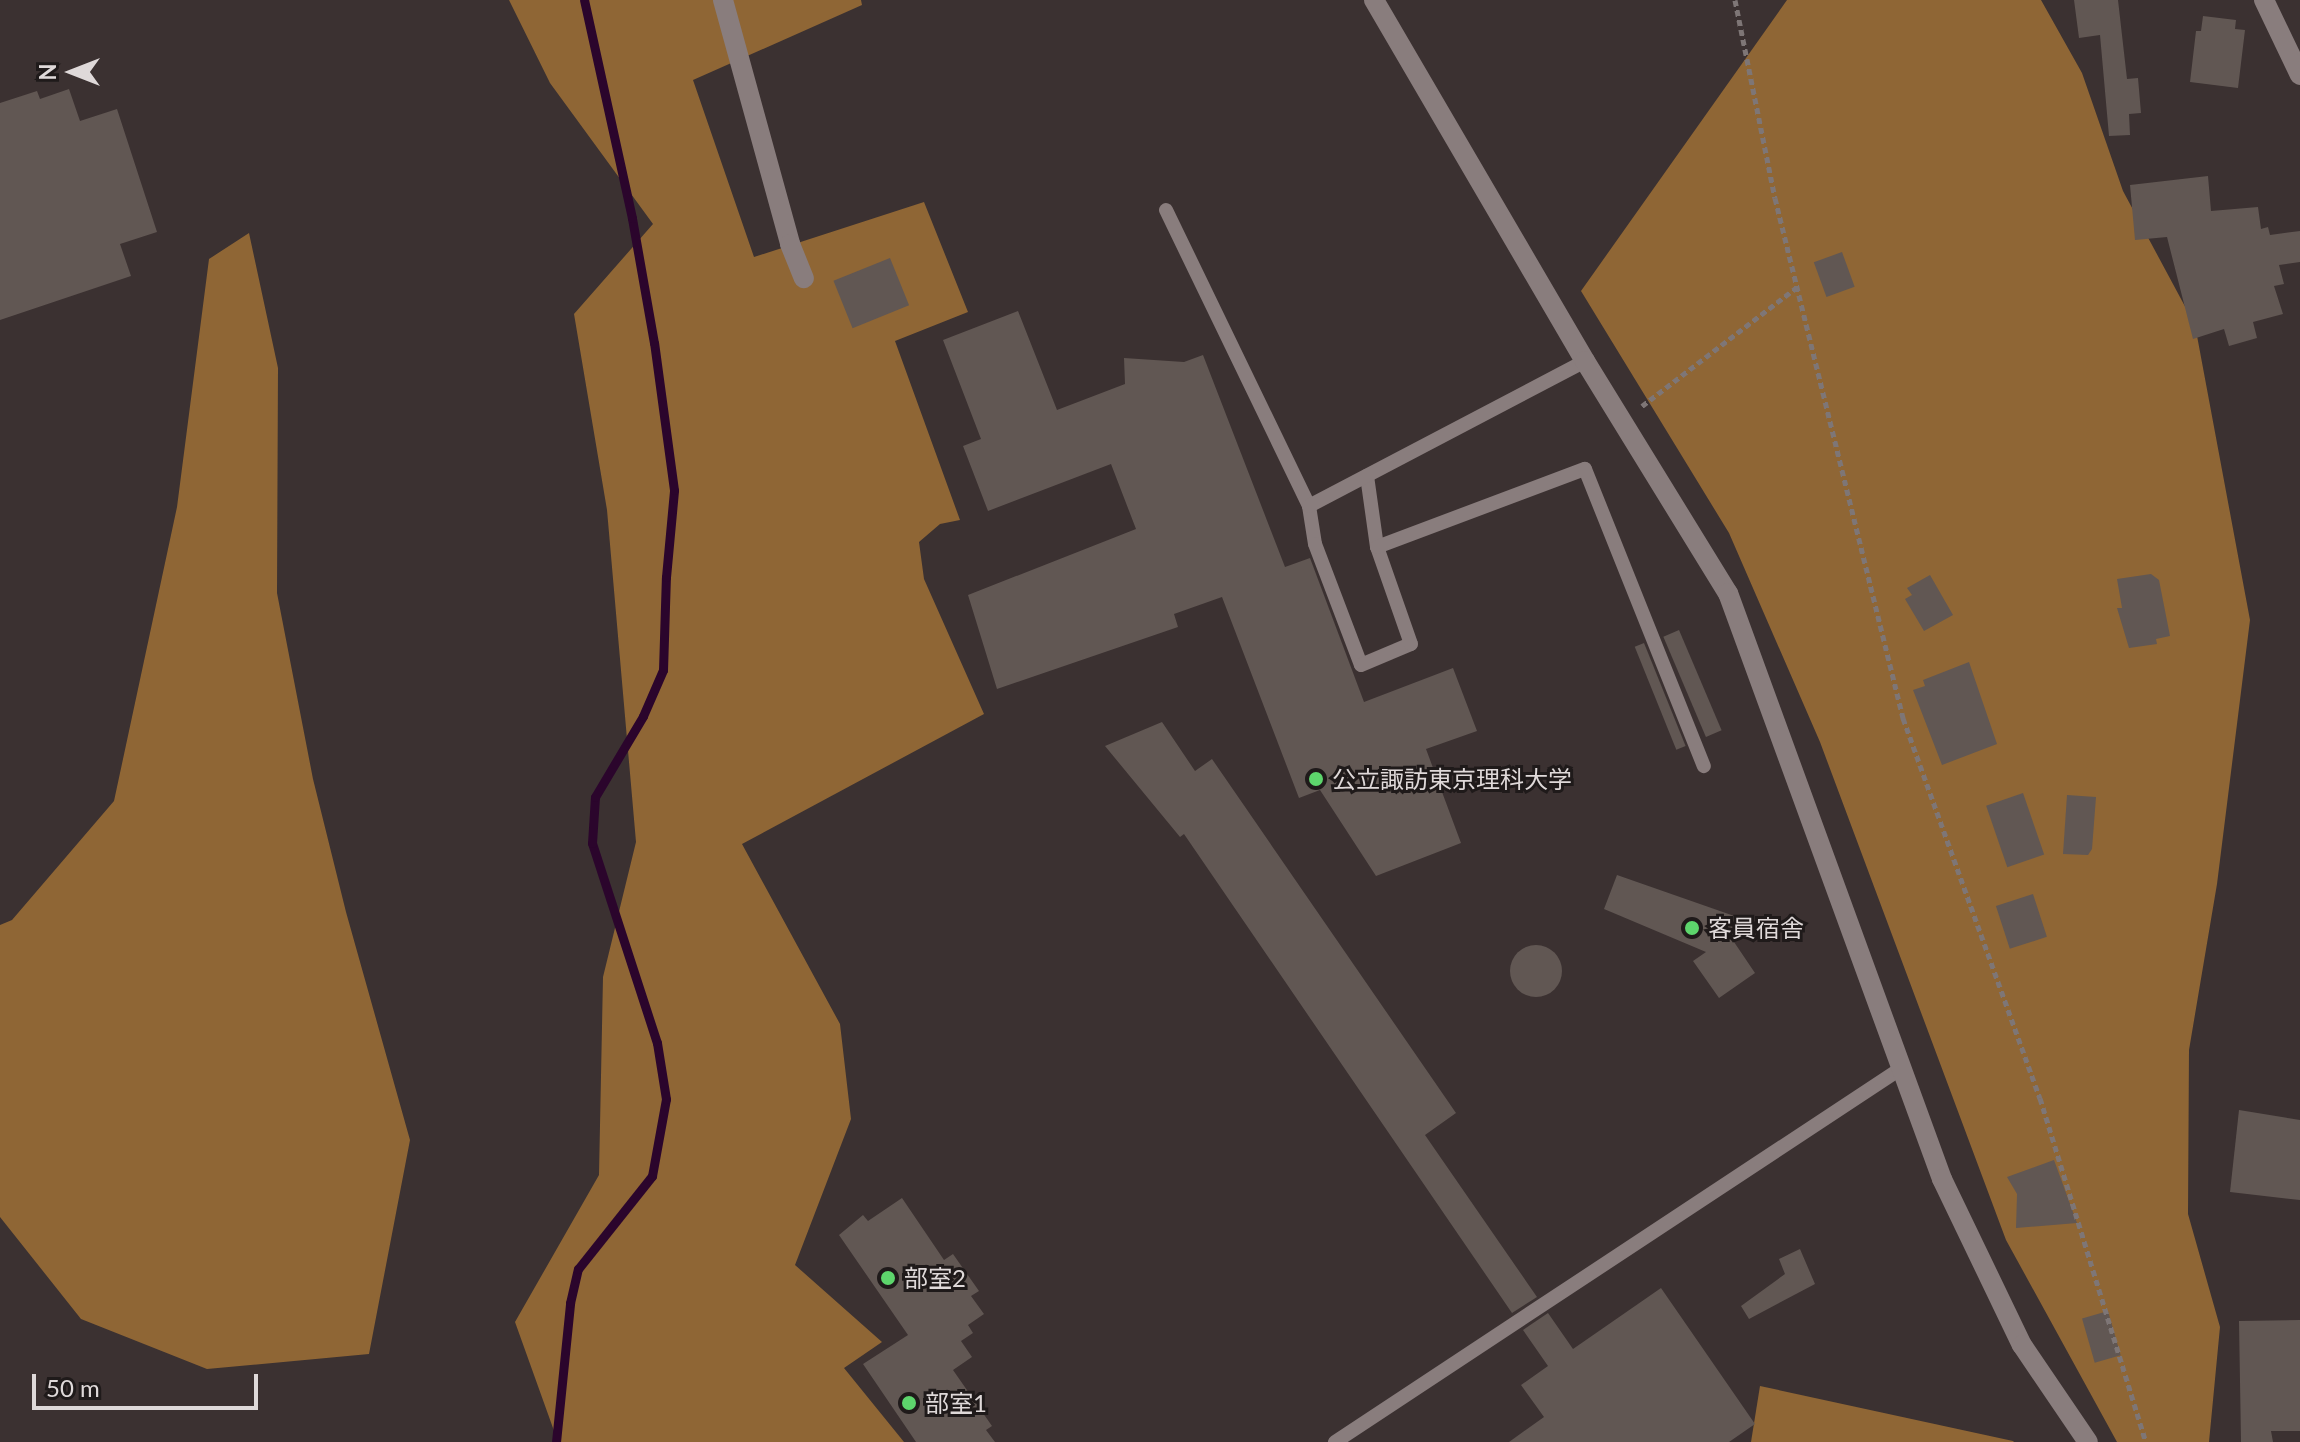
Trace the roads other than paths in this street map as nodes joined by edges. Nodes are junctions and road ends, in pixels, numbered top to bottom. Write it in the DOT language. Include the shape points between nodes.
graph roads {
  1 [pos="723,0"];
  2 [pos="1374,0"];
  3 [pos="2264,0"];
  4 [pos="2300,75"];
  5 [pos="1166,210"];
  6 [pos="804,278"];
  7 [pos="1585,361"];
  8 [pos="1367,476"];
  9 [pos="1309,506"];
  10 [pos="1377,547"];
  11 [pos="1704,766"];
  12 [pos="1903,1067"];
  13 [pos="1335,1442"];
  14 [pos="2088,1442"];
  1 -- 6 [label="street"];
  2 -- 7 [label="street"];
  3 -- 4 [label="street"];
  5 -- 9 [label="lane"];
  7 -- 8 [label="lane"];
  7 -- 12 [label="street" via="1728,593"];
  8 -- 9 [label="lane"];
  8 -- 10 [label="lane"];
  9 -- 10 [label="lane" via="1315,544 1361,665 1411,644"];
  10 -- 11 [label="lane" via="1585,469"];
  12 -- 13 [label="lane"];
  12 -- 14 [label="street" via="1942,1179 2022,1345"];
}
